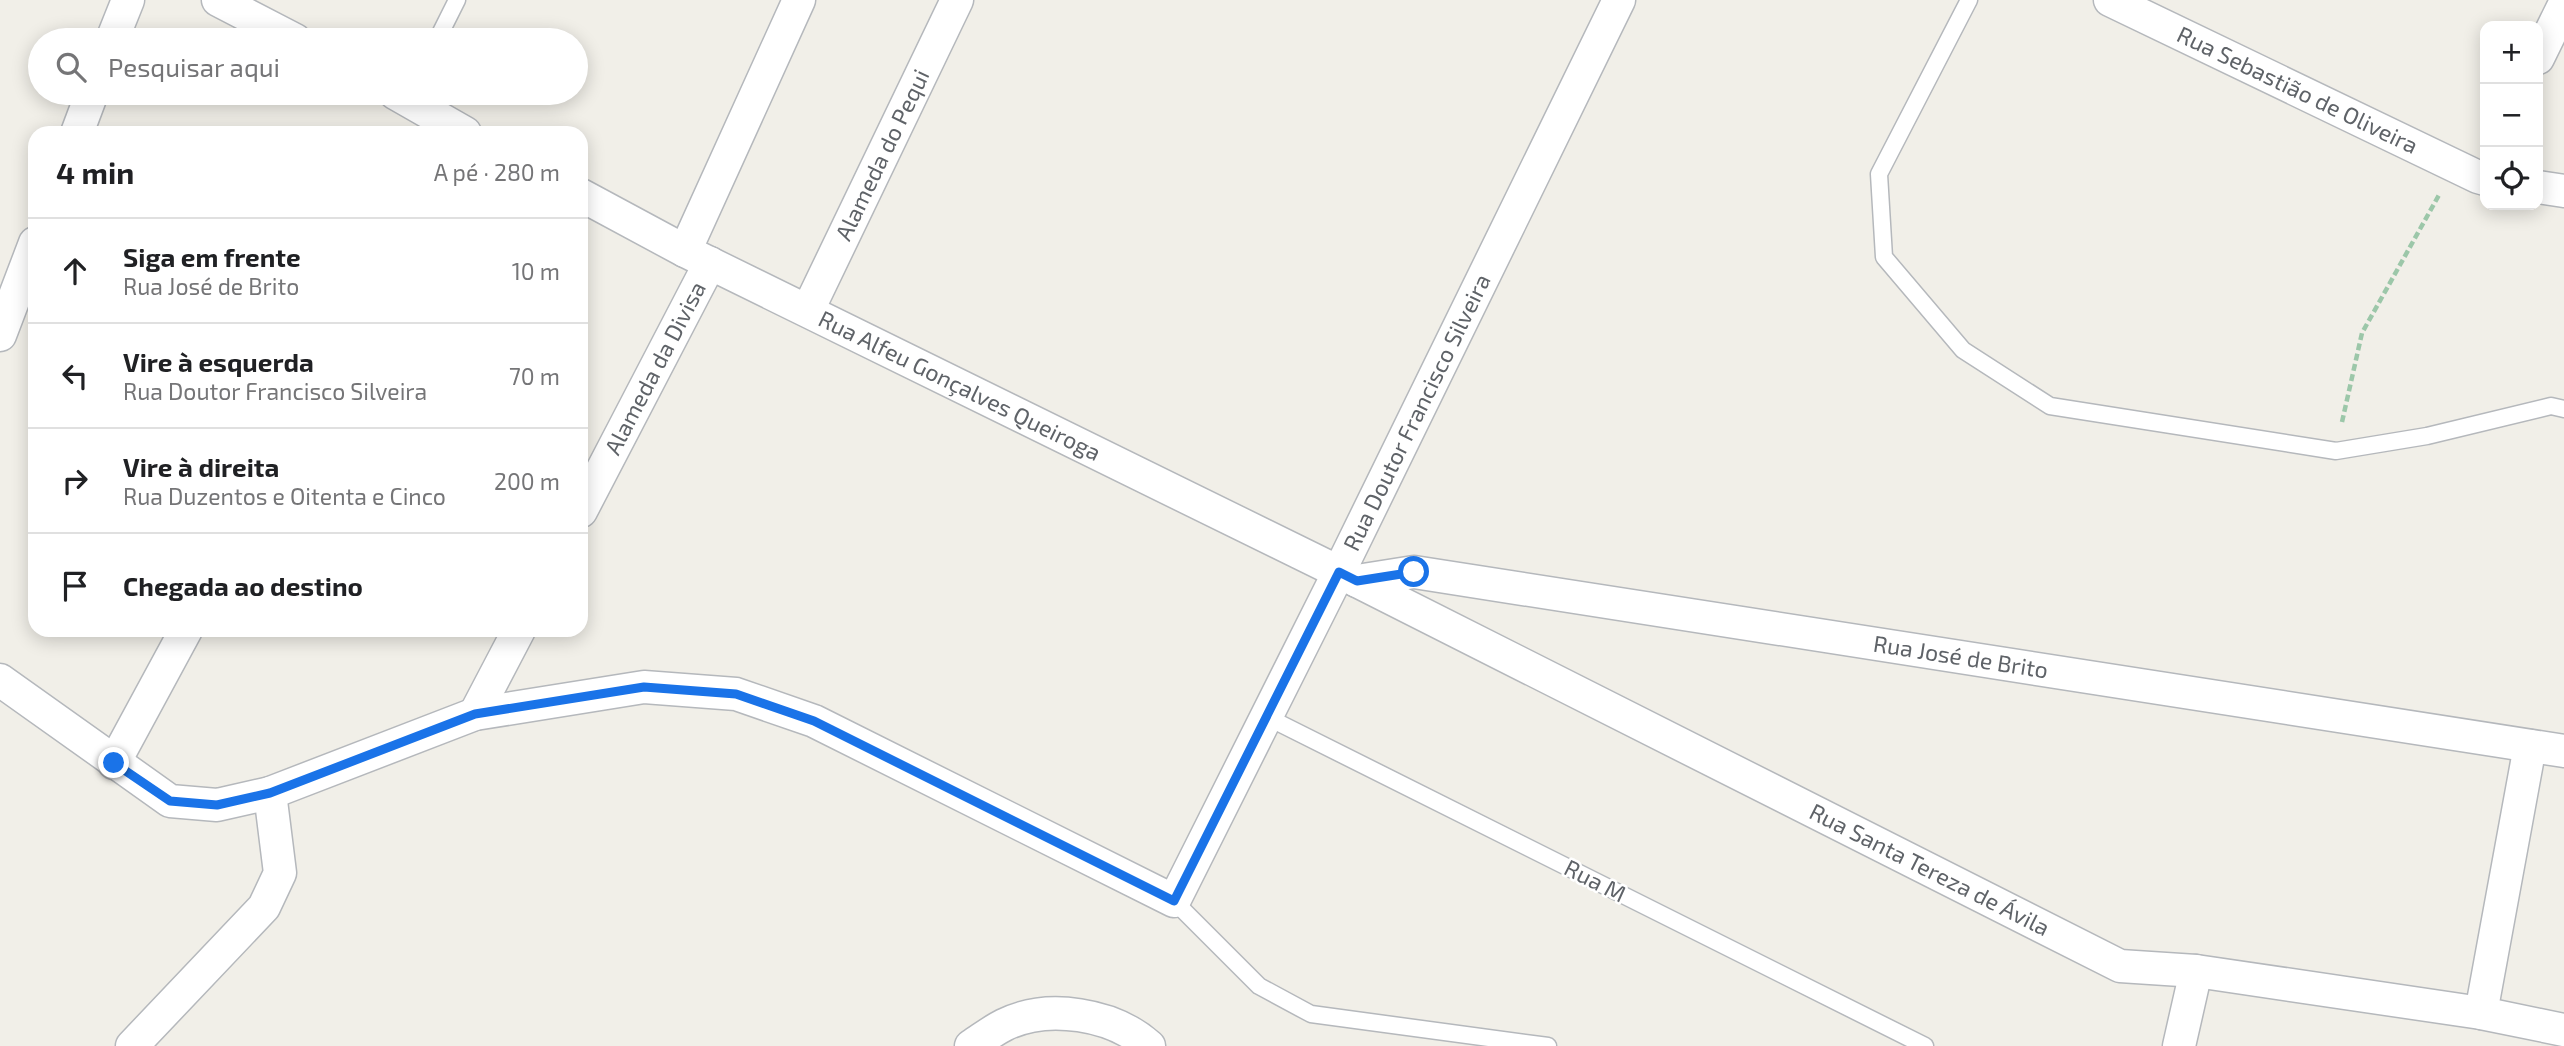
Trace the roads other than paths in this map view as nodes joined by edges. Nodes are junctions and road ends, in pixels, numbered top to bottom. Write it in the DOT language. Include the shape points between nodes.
graph roads {
  1 [pos="128,0"];
  2 [pos="218,0"];
  3 [pos="457,0"];
  4 [pos="799,0"];
  5 [pos="957,0"];
  6 [pos="1619,0"];
  7 [pos="1969,0"];
  8 [pos="2110,0"];
  9 [pos="2564,5"];
  10 [pos="117,28"];
  11 [pos="272,28"];
  12 [pos="443,28"];
  13 [pos="2543,48"];
  14 [pos="88,105"];
  15 [pos="419,105"];
  16 [pos="80,126"];
  17 [pos="450,126"];
  18 [pos="2480,172"];
  19 [pos="2543,188"];
  20 [pos="2564,191"];
  21 [pos="588,199"];
  22 [pos="697,257"];
  23 [pos="28,261"];
  24 [pos="808,310"];
  25 [pos="0,335"];
  26 [pos="2564,409"];
  27 [pos="588,495"];
  28 [pos="1348,577"];
  29 [pos="182,637"];
  30 [pos="515,637"];
  31 [pos="0,680"];
  32 [pos="475,714"];
  33 [pos="1265,716"];
  34 [pos="2530,746"];
  35 [pos="2564,751"];
  36 [pos="114,763"];
  37 [pos="270,793"];
  38 [pos="1174,901"];
  39 [pos="2196,971"];
  40 [pos="2481,1013"];
  41 [pos="2564,1030"];
  42 [pos="132,1046"];
  43 [pos="971,1046"];
  44 [pos="1149,1046"];
  45 [pos="1548,1046"];
  46 [pos="1924,1046"];
  47 [pos="2179,1046"];
  1 -- 10 [label="street"];
  2 -- 11 [label="street"];
  3 -- 12 [label="lane"];
  4 -- 22 [label="street, Alameda da Divisa"];
  5 -- 24 [label="street, Alameda do Pequi"];
  6 -- 28 [label="street, Rua Doutor Francisco Silveira"];
  7 -- 26 [label="lane" via="1879,174 1884,257 1963,349 2050,406 2336,451 2427,436 2552,406"];
  8 -- 18 [label="street, Rua Sebastião de Oliveira"];
  9 -- 13 [label="street"];
  14 -- 16 [label="street"];
  15 -- 17 [label="street"];
  19 -- 20 [label="street"];
  21 -- 22 [label="street, Rua Alfeu Gonçalves Queiroga"];
  22 -- 24 [label="street, Rua Alfeu Gonçalves Queiroga"];
  22 -- 27 [label="street, Alameda da Divisa"];
  23 -- 25 [label="street"];
  24 -- 28 [label="street, Rua Alfeu Gonçalves Queiroga"];
  28 -- 33 [label="street, Rua Doutor Francisco Silveira"];
  28 -- 34 [label="street, Rua José de Brito" via="1414,572"];
  28 -- 39 [label="street, Rua Santa Tereza de Ávila" via="2120,966"];
  29 -- 36 [label="street"];
  30 -- 32 [label="street"];
  31 -- 36 [label="street"];
  32 -- 37 [label="street"];
  32 -- 38 [label="street" via="644,687 736,694 814,721"];
  33 -- 38 [label="street, Rua Doutor Francisco Silveira"];
  33 -- 46 [label="lane, Rua M"];
  34 -- 35 [label="street, Rua José de Brito"];
  34 -- 40 [label="street"];
  36 -- 37 [label="street" via="170,801 217,805"];
  37 -- 42 [label="street" via="280,873 264,906"];
  38 -- 45 [label="lane" via="1259,986 1311,1014"];
  39 -- 40 [label="street, Rua Santa Tereza de Ávila"];
  39 -- 47 [label="street"];
  40 -- 41 [label="street, Rua Santa Tereza de Ávila"];
  43 -- 44 [label="street" via="1005,1024 1049,1013 1094,1017 1135,1034"];
}
